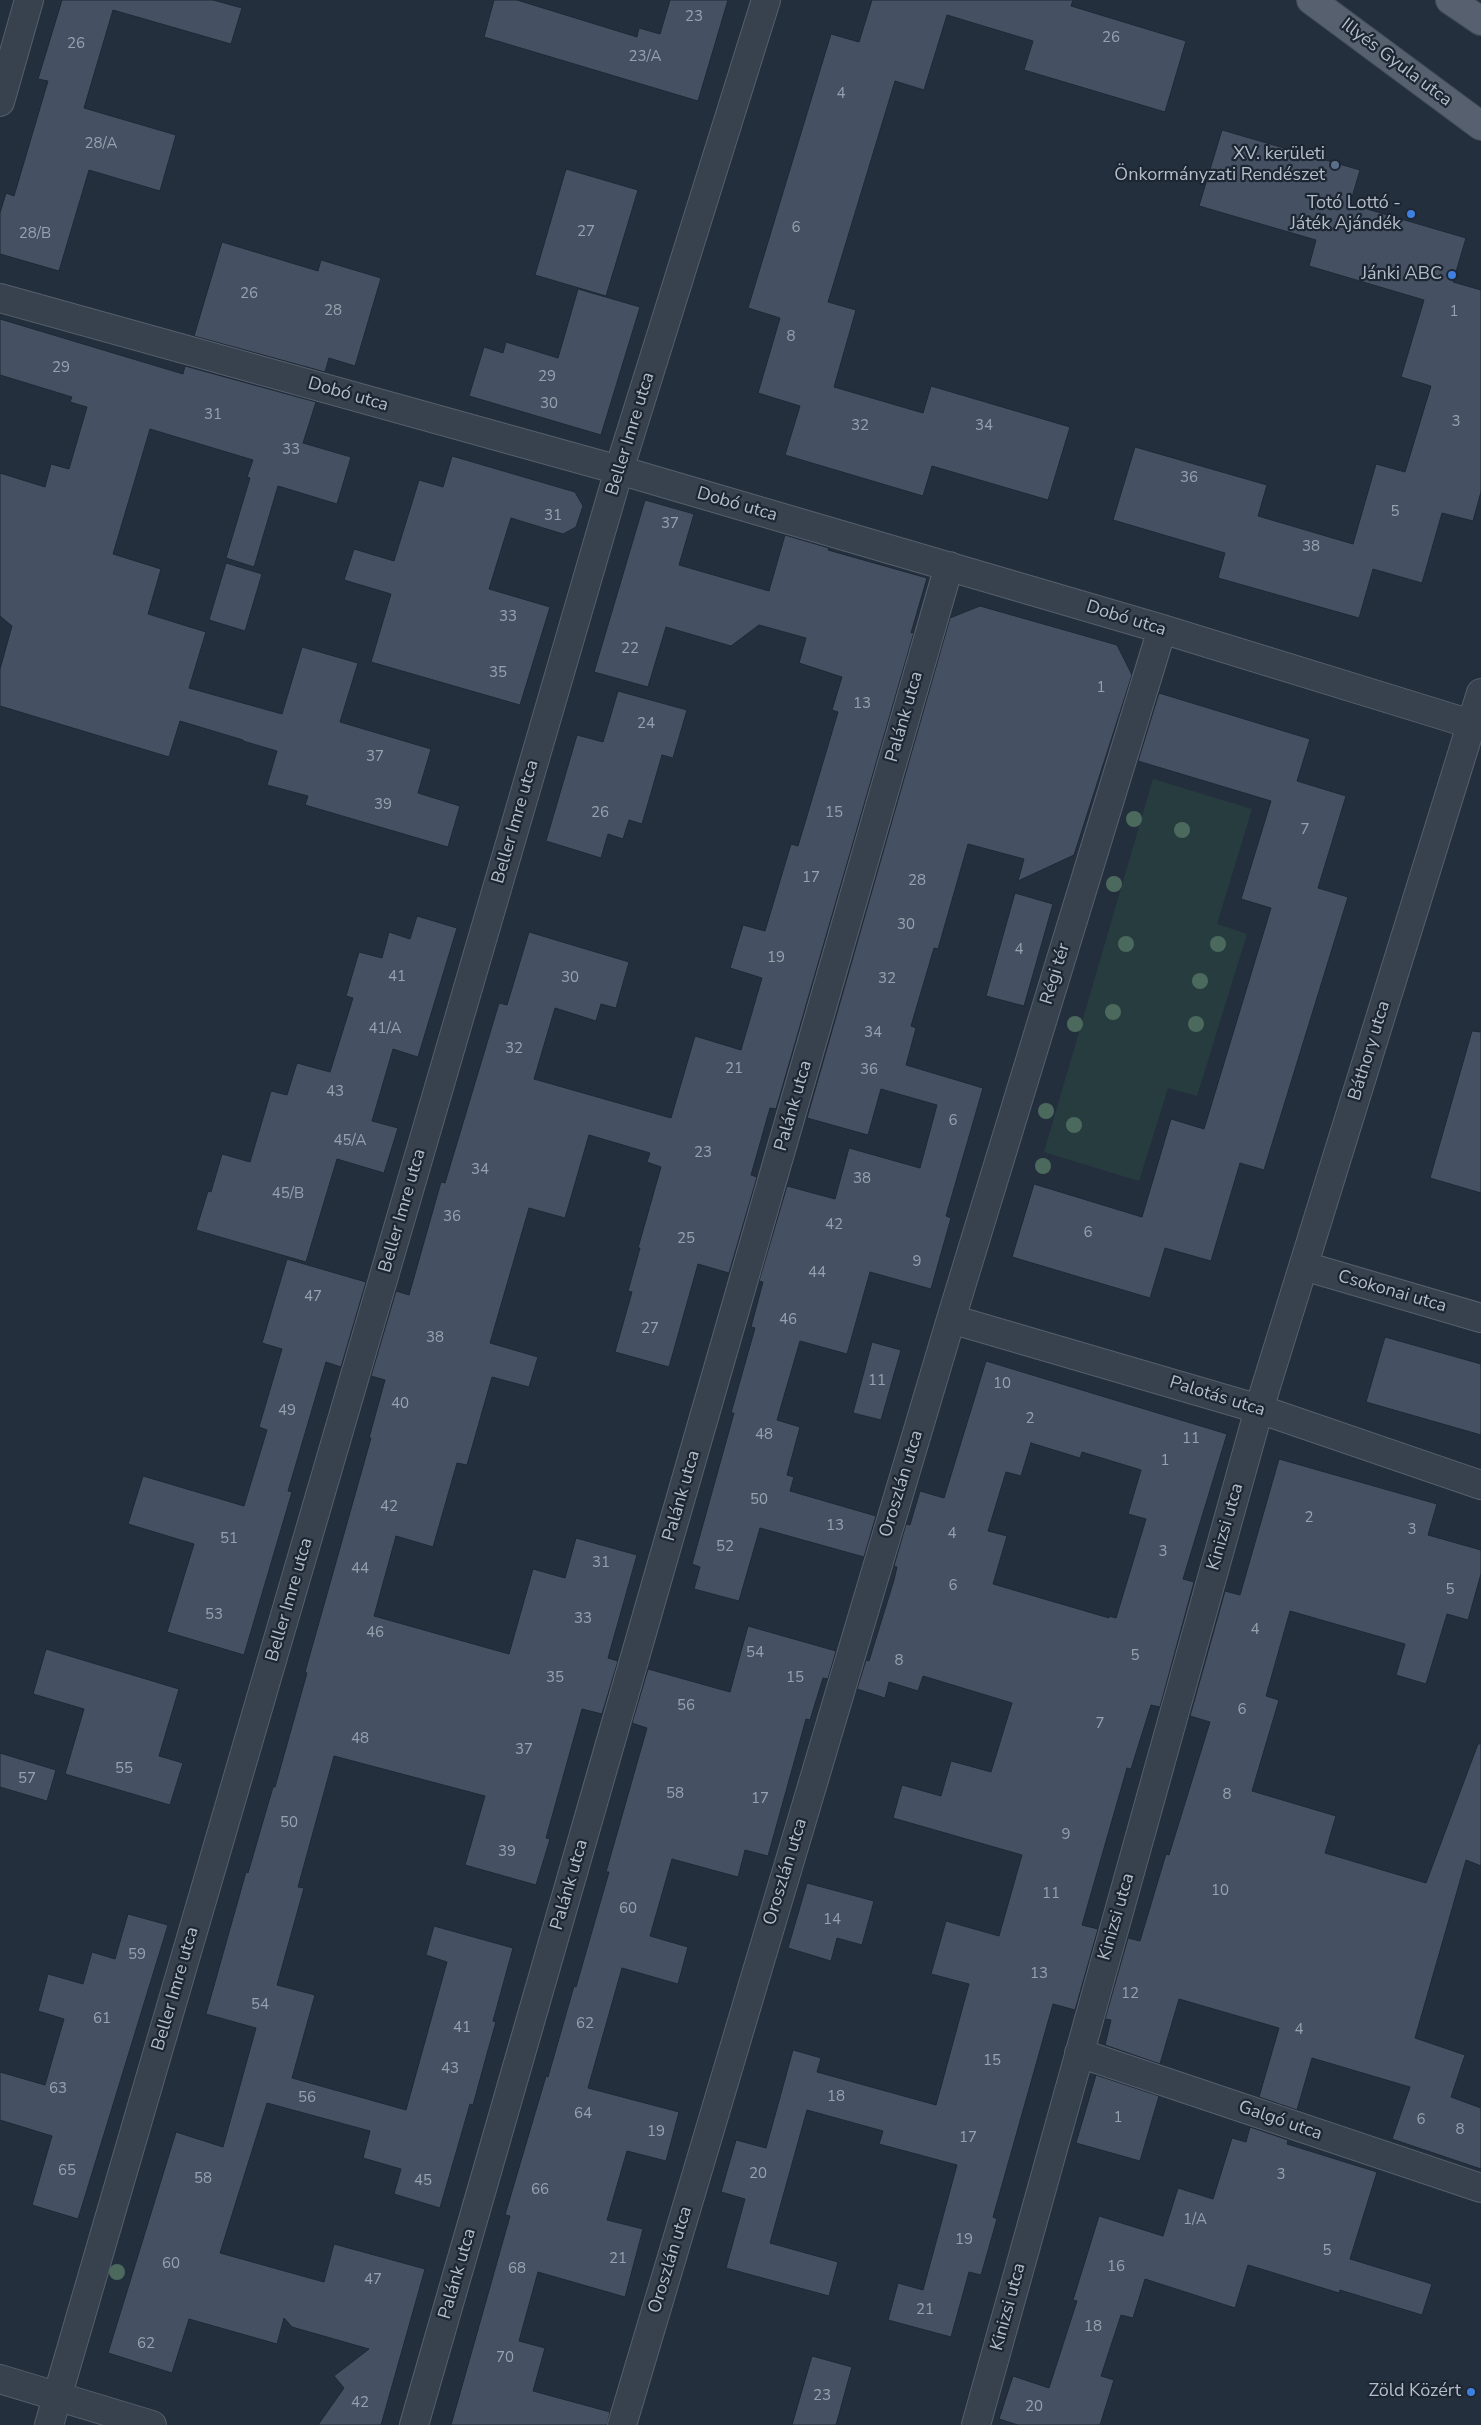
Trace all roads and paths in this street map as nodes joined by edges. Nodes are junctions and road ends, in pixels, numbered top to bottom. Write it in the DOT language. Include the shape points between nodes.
graph roads {
  1 [pos="29,0"];
  2 [pos="766,0"];
  3 [pos="1311,0"];
  4 [pos="1450,0"];
  5 [pos="1481,21"];
  6 [pos="0,102"];
  7 [pos="1481,126"];
  8 [pos="0,298"];
  9 [pos="619,470"];
  10 [pos="949,566"];
  11 [pos="1162,629"];
  12 [pos="1481,692"];
  13 [pos="1471,724"];
  14 [pos="1304,1266"];
  15 [pos="1481,1318"];
  16 [pos="951,1319"];
  17 [pos="1259,1409"];
  18 [pos="1481,1485"];
  19 [pos="1079,2054"];
  20 [pos="1481,2188"];
  21 [pos="0,2378"];
  22 [pos="58,2396"];
  23 [pos="49,2425"];
  24 [pos="152,2425"];
  25 [pos="414,2425"];
  26 [pos="622,2425"];
  27 [pos="976,2425"];
  1 -- 6 [label="street"];
  2 -- 9 [label="street, Beller Imre utca"];
  3 -- 7 [label="main road, Illyés Gyula utca"];
  4 -- 5 [label="main road"];
  8 -- 9 [label="street, Dobó utca"];
  9 -- 10 [label="street, Dobó utca"];
  9 -- 22 [label="street, Beller Imre utca"];
  10 -- 11 [label="street, Dobó utca"];
  10 -- 25 [label="street, Palánk utca"];
  11 -- 13 [label="street, Dobó utca"];
  11 -- 16 [label="street, Régi tér"];
  12 -- 13 [label="street, Báthory utca"];
  13 -- 14 [label="street, Báthory utca"];
  14 -- 15 [label="street, Csokonai utca"];
  14 -- 17 [label="street, Báthory utca"];
  16 -- 17 [label="street, Palotás utca"];
  16 -- 26 [label="street, Oroszlán utca"];
  17 -- 18 [label="street, Palotás utca"];
  17 -- 19 [label="street, Kinizsi utca"];
  19 -- 20 [label="street, Galgó utca"];
  19 -- 27 [label="street, Kinizsi utca"];
  21 -- 22 [label="street"];
  22 -- 23 [label="street, Beller Imre utca"];
  22 -- 24 [label="street"];
}
